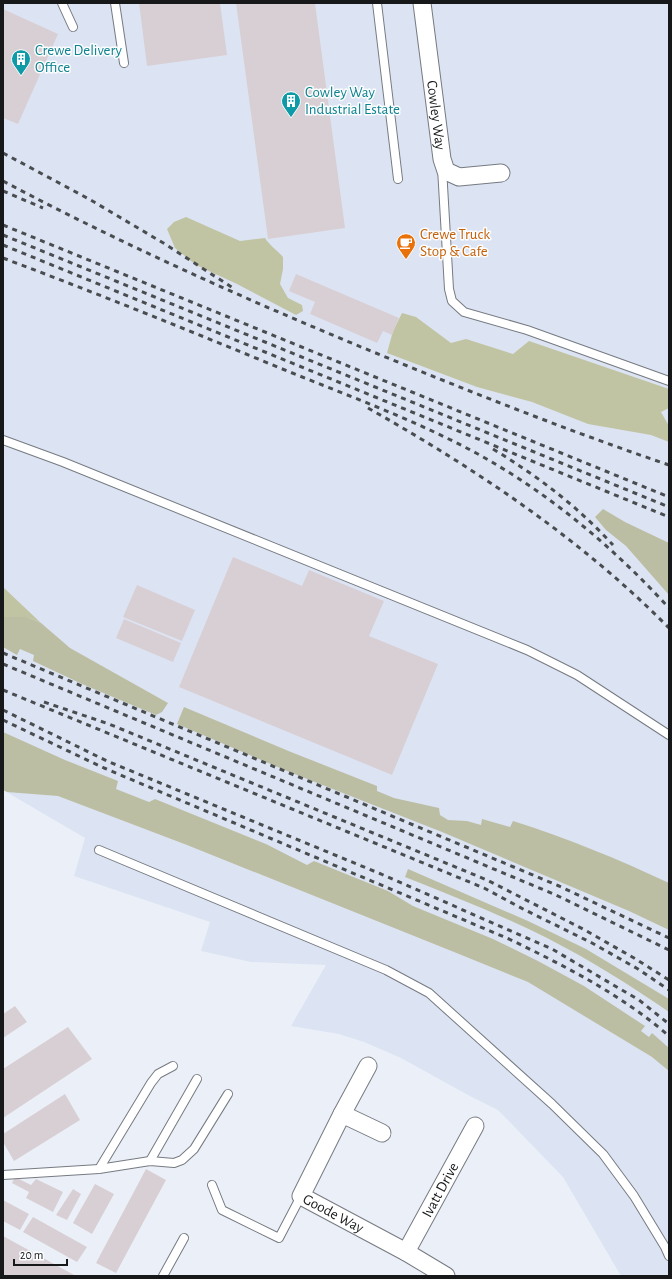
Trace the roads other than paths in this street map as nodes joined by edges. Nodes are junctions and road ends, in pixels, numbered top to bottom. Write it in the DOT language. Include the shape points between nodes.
graph roads {
  1 [pos="62,3"];
  2 [pos="116,3"];
  3 [pos="377,3"];
  4 [pos="422,3"];
  5 [pos="72,27"];
  6 [pos="124,63"];
  7 [pos="442,159"];
  8 [pos="501,173"];
  9 [pos="398,179"];
  10 [pos="669,381"];
  11 [pos="3,440"];
  12 [pos="669,735"];
  13 [pos="99,850"];
  14 [pos="173,1066"];
  15 [pos="368,1066"];
  16 [pos="197,1079"];
  17 [pos="228,1094"];
  18 [pos="342,1114"];
  19 [pos="474,1126"];
  20 [pos="382,1134"];
  21 [pos="150,1161"];
  22 [pos="99,1169"];
  23 [pos="3,1174"];
  24 [pos="212,1185"];
  25 [pos="301,1196"];
  26 [pos="184,1238"];
  27 [pos="406,1252"];
  28 [pos="669,1256"];
  29 [pos="164,1276"];
  30 [pos="446,1276"];
  1 -- 5 [label="lane"];
  2 -- 6 [label="lane"];
  3 -- 9 [label="lane"];
  4 -- 7 [label="street, Cowley Way"];
  7 -- 8 [label="street, Cowley Way" via="446,170 459,177"];
  7 -- 10 [label="lane" via="449,289 452,301 464,312 528,330"];
  11 -- 12 [label="lane" via="527,650 577,675"];
  13 -- 28 [label="lane" via="386,970 430,993 603,1154 634,1196"];
  14 -- 22 [label="lane" via="158,1074 151,1083"];
  15 -- 18 [label="street, Goode Way"];
  16 -- 21 [label="lane"];
  17 -- 21 [label="lane" via="194,1149 182,1160 174,1163"];
  18 -- 20 [label="street"];
  18 -- 25 [label="street, Goode Way"];
  19 -- 27 [label="street, Ivatt Drive"];
  21 -- 22 [label="lane"];
  22 -- 23 [label="lane"];
  24 -- 25 [label="lane" via="222,1210 279,1238"];
  25 -- 27 [label="street, Goode Way"];
  26 -- 29 [label="lane"];
  27 -- 30 [label="street, Goode Way"];
}
